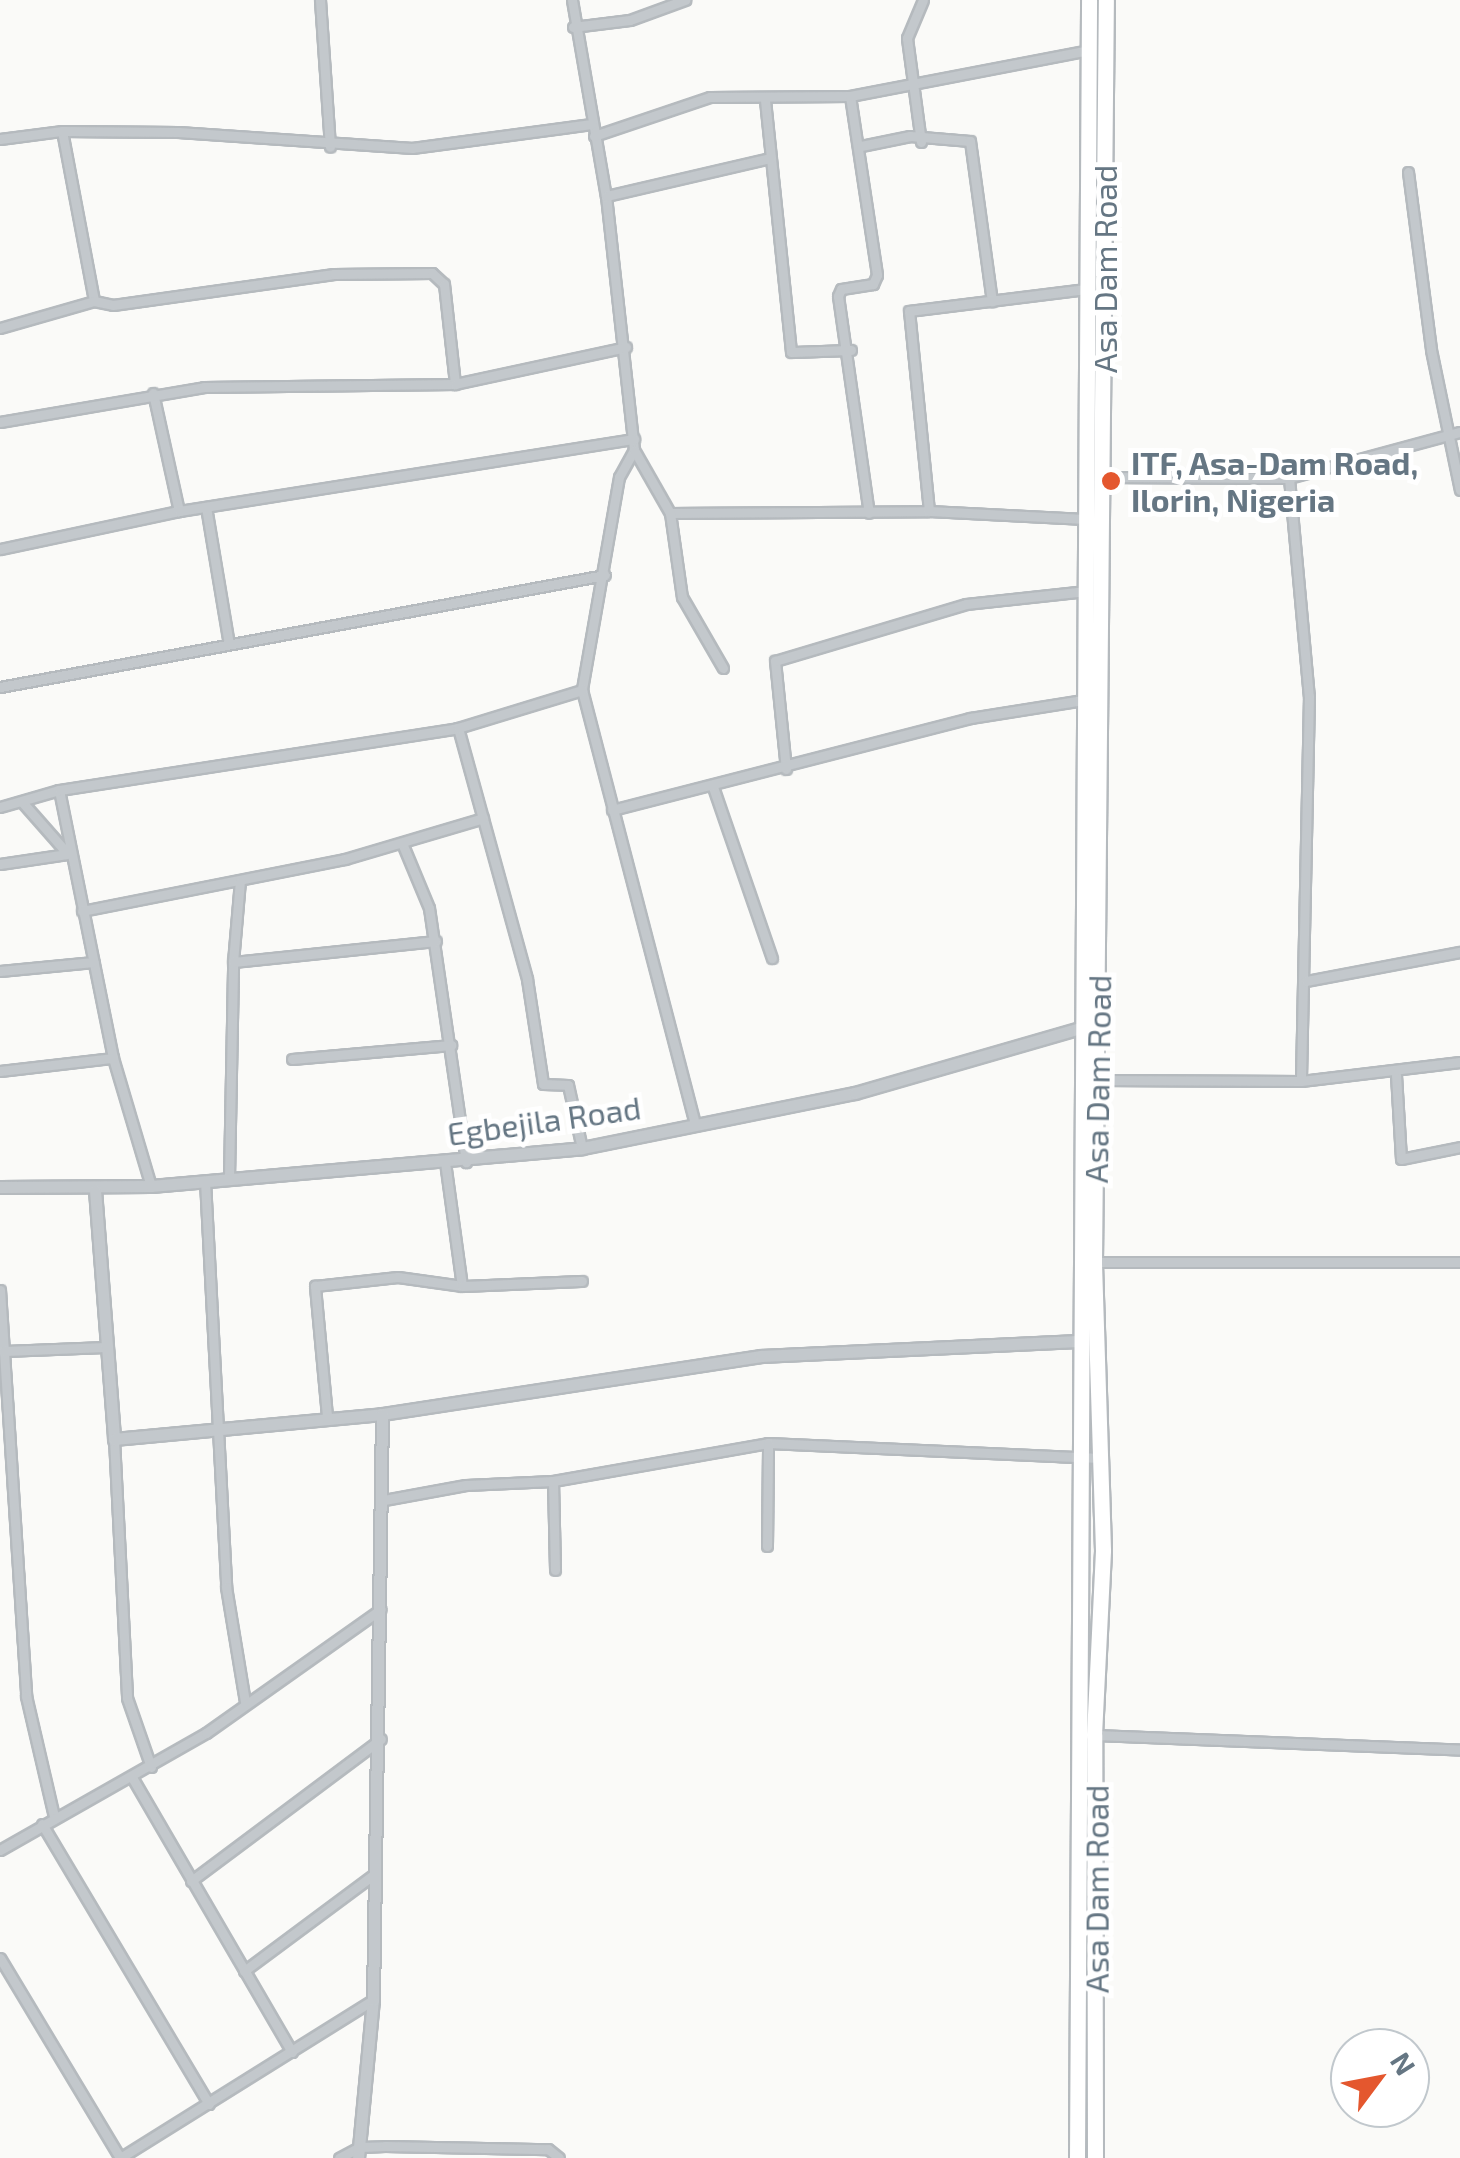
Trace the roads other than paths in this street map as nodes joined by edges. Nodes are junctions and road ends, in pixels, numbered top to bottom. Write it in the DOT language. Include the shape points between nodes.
graph roads {
  1 [pos="320,0"];
  2 [pos="572,0"];
  3 [pos="685,0"];
  4 [pos="923,0"];
  5 [pos="1090,0"];
  6 [pos="1106,0"];
  7 [pos="573,28"];
  8 [pos="1088,50"];
  9 [pos="911,84"];
  10 [pos="850,96"];
  11 [pos="765,100"];
  12 [pos="591,124"];
  13 [pos="62,131"];
  14 [pos="594,136"];
  15 [pos="0,138"];
  16 [pos="921,142"];
  17 [pos="861,146"];
  18 [pos="330,147"];
  19 [pos="771,158"];
  20 [pos="1408,172"];
  21 [pos="606,196"];
  22 [pos="1086,289"];
  23 [pos="94,301"];
  24 [pos="992,301"];
  25 [pos="0,328"];
  26 [pos="626,347"];
  27 [pos="851,350"];
  28 [pos="1095,383"];
  29 [pos="454,384"];
  30 [pos="154,393"];
  31 [pos="0,422"];
  32 [pos="1460,432"];
  33 [pos="1447,438"];
  34 [pos="634,444"];
  35 [pos="1103,477"];
  36 [pos="1289,478"];
  37 [pos="1460,493"];
  38 [pos="206,507"];
  39 [pos="178,511"];
  40 [pos="929,511"];
  41 [pos="670,513"];
  42 [pos="869,513"];
  43 [pos="1085,520"];
  44 [pos="0,550"];
  45 [pos="605,575"];
  46 [pos="1086,591"];
  47 [pos="229,644"];
  48 [pos="723,668"];
  49 [pos="0,687"];
  50 [pos="582,690"];
  51 [pos="1084,700"];
  52 [pos="458,728"];
  53 [pos="786,769"];
  54 [pos="713,788"];
  55 [pos="59,790"];
  56 [pos="23,803"];
  57 [pos="0,807"];
  58 [pos="612,810"];
  59 [pos="483,818"];
  60 [pos="402,843"];
  61 [pos="68,854"];
  62 [pos="0,864"];
  63 [pos="240,880"];
  64 [pos="82,911"];
  65 [pos="436,941"];
  66 [pos="1460,952"];
  67 [pos="772,958"];
  68 [pos="94,962"];
  69 [pos="233,962"];
  70 [pos="0,971"];
  71 [pos="1306,981"];
  72 [pos="1084,1027"];
  73 [pos="452,1045"];
  74 [pos="114,1058"];
  75 [pos="292,1059"];
  76 [pos="1460,1062"];
  77 [pos="0,1071"];
  78 [pos="1396,1075"];
  79 [pos="1097,1080"];
  80 [pos="1301,1082"];
  81 [pos="694,1125"];
  82 [pos="1460,1147"];
  83 [pos="582,1148"];
  84 [pos="445,1162"];
  85 [pos="466,1162"];
  86 [pos="229,1178"];
  87 [pos="205,1180"];
  88 [pos="150,1186"];
  89 [pos="0,1187"];
  90 [pos="96,1190"];
  91 [pos="1094,1262"];
  92 [pos="1460,1262"];
  93 [pos="582,1281"];
  94 [pos="462,1286"];
  95 [pos="0,1290"];
  96 [pos="1078,1341"];
  97 [pos="107,1347"];
  98 [pos="3,1352"];
  99 [pos="382,1414"];
  100 [pos="327,1416"];
  101 [pos="219,1426"];
  102 [pos="114,1439"];
  103 [pos="768,1443"];
  104 [pos="1101,1458"];
  105 [pos="1080,1459"];
  106 [pos="553,1481"];
  107 [pos="384,1500"];
  108 [pos="767,1546"];
  109 [pos="555,1570"];
  110 [pos="384,1607"];
  111 [pos="245,1702"];
  112 [pos="1094,1736"];
  113 [pos="380,1739"];
  114 [pos="1460,1750"];
  115 [pos="151,1767"];
  116 [pos="133,1778"];
  117 [pos="54,1816"];
  118 [pos="42,1824"];
  119 [pos="0,1850"];
  120 [pos="376,1873"];
  121 [pos="191,1881"];
  122 [pos="0,1958"];
  123 [pos="244,1971"];
  124 [pos="4,1974"];
  125 [pos="373,2000"];
  126 [pos="292,2052"];
  127 [pos="209,2104"];
  128 [pos="1096,2136"];
  129 [pos="359,2152"];
  130 [pos="1079,2157"];
  131 [pos="339,2158"];
  132 [pos="559,2158"];
  133 [pos="1095,2158"];
  134 [pos="1105,2158"];
  1 -- 18 [label="street"];
  2 -- 7 [label="street"];
  3 -- 7 [label="street" via="630,20"];
  4 -- 9 [label="street" via="908,29"];
  5 -- 8 [label="main road, Asa Dam Road"];
  6 -- 28 [label="main road, Asa Dam Road"];
  7 -- 12 [label="street"];
  8 -- 9 [label="street"];
  8 -- 22 [label="main road, Asa Dam Road"];
  9 -- 10 [label="street"];
  9 -- 16 [label="street"];
  10 -- 11 [label="street"];
  10 -- 17 [label="street"];
  11 -- 14 [label="street" via="710,98"];
  11 -- 19 [label="street"];
  12 -- 14 [label="street"];
  12 -- 18 [label="street" via="412,148"];
  13 -- 15 [label="street"];
  13 -- 18 [label="street" via="178,132"];
  13 -- 23 [label="street"];
  14 -- 21 [label="street"];
  16 -- 17 [label="street" via="910,136"];
  16 -- 24 [label="street" via="970,141"];
  17 -- 27 [label="street" via="877,274 873,284 838,291"];
  19 -- 21 [label="street"];
  19 -- 27 [label="street" via="792,352"];
  20 -- 33 [label="street"];
  21 -- 26 [label="street"];
  22 -- 24 [label="street"];
  22 -- 28 [label="main road, Asa Dam Road"];
  23 -- 25 [label="street"];
  23 -- 29 [label="street" via="113,305 334,274 437,274"];
  24 -- 40 [label="street" via="910,311"];
  26 -- 29 [label="street"];
  26 -- 34 [label="street"];
  27 -- 42 [label="street"];
  28 -- 35 [label="main road, Asa Dam Road"];
  28 -- 43 [label="main road, Asa Dam Road"];
  29 -- 30 [label="street"];
  30 -- 31 [label="street"];
  30 -- 39 [label="street"];
  32 -- 33 [label="street"];
  33 -- 36 [label="street"];
  33 -- 37 [label="street"];
  34 -- 38 [label="street"];
  34 -- 41 [label="street"];
  34 -- 45 [label="street" via="619,477"];
  35 -- 36 [label="street"];
  35 -- 79 [label="main road, Asa Dam Road"];
  36 -- 71 [label="street" via="1308,660"];
  38 -- 39 [label="street"];
  38 -- 47 [label="street"];
  39 -- 44 [label="street"];
  40 -- 42 [label="street"];
  40 -- 43 [label="street"];
  41 -- 42 [label="street"];
  41 -- 48 [label="street" via="682,598"];
  43 -- 46 [label="main road, Asa Dam Road"];
  45 -- 47 [label="street"];
  45 -- 50 [label="street"];
  46 -- 51 [label="main road, Asa Dam Road"];
  46 -- 53 [label="street" via="966,604 775,661"];
  47 -- 49 [label="street"];
  50 -- 52 [label="street"];
  50 -- 58 [label="street"];
  51 -- 53 [label="street" via="970,718"];
  51 -- 72 [label="main road, Asa Dam Road"];
  52 -- 55 [label="street"];
  52 -- 59 [label="street"];
  53 -- 54 [label="street"];
  54 -- 58 [label="street"];
  54 -- 67 [label="street"];
  55 -- 56 [label="street"];
  55 -- 61 [label="street"];
  56 -- 57 [label="street"];
  56 -- 61 [label="street"];
  58 -- 81 [label="street"];
  59 -- 60 [label="street"];
  59 -- 83 [label="street" via="527,979 542,1084 568,1085"];
  60 -- 63 [label="street"];
  60 -- 65 [label="street"];
  61 -- 62 [label="street"];
  61 -- 64 [label="street"];
  63 -- 64 [label="street"];
  63 -- 69 [label="street"];
  64 -- 68 [label="street"];
  65 -- 69 [label="street"];
  65 -- 73 [label="street"];
  66 -- 71 [label="street"];
  68 -- 70 [label="street"];
  68 -- 74 [label="street"];
  69 -- 86 [label="street"];
  71 -- 80 [label="street"];
  72 -- 81 [label="street, Egbejila Road" via="855,1093"];
  72 -- 96 [label="main road, Asa Dam Road"];
  73 -- 75 [label="street"];
  73 -- 85 [label="street"];
  74 -- 77 [label="street"];
  74 -- 88 [label="street"];
  76 -- 78 [label="street"];
  78 -- 80 [label="street"];
  78 -- 82 [label="street" via="1401,1159"];
  79 -- 80 [label="street"];
  79 -- 91 [label="main road, Asa Dam Road"];
  81 -- 83 [label="street, Egbejila Road"];
  83 -- 85 [label="street, Egbejila Road"];
  84 -- 85 [label="street, Egbejila Road"];
  84 -- 86 [label="street, Egbejila Road"];
  84 -- 94 [label="street"];
  86 -- 87 [label="street, Egbejila Road"];
  87 -- 88 [label="street, Egbejila Road"];
  87 -- 101 [label="street"];
  88 -- 90 [label="street, Egbejila Road"];
  89 -- 90 [label="street, Egbejila Road"];
  90 -- 97 [label="street"];
  91 -- 92 [label="street"];
  91 -- 104 [label="main road, Asa Dam Road"];
  93 -- 94 [label="street"];
  94 -- 100 [label="street" via="398,1277 315,1286"];
  95 -- 98 [label="street"];
  96 -- 99 [label="street" via="761,1356"];
  96 -- 105 [label="main road, Asa Dam Road"];
  97 -- 98 [label="street"];
  97 -- 102 [label="street"];
  98 -- 117 [label="street" via="26,1696"];
  99 -- 100 [label="street"];
  99 -- 107 [label="street"];
  100 -- 101 [label="street"];
  101 -- 102 [label="street"];
  101 -- 111 [label="street" via="226,1587"];
  102 -- 115 [label="street" via="127,1698"];
  103 -- 105 [label="street"];
  103 -- 106 [label="street"];
  103 -- 108 [label="street"];
  104 -- 105 [label="street"];
  104 -- 112 [label="main road, Asa Dam Road"];
  105 -- 130 [label="main road, Asa Dam Road"];
  106 -- 107 [label="street" via="466,1485"];
  106 -- 109 [label="street"];
  107 -- 110 [label="street"];
  110 -- 111 [label="street"];
  110 -- 113 [label="street"];
  111 -- 115 [label="street"];
  112 -- 114 [label="street"];
  112 -- 128 [label="main road, Asa Dam Road"];
  113 -- 120 [label="street"];
  113 -- 121 [label="street"];
  115 -- 116 [label="street"];
  116 -- 117 [label="street"];
  116 -- 121 [label="street"];
  117 -- 118 [label="street"];
  118 -- 119 [label="street"];
  118 -- 127 [label="street"];
  120 -- 123 [label="street"];
  120 -- 125 [label="street"];
  121 -- 123 [label="street"];
  122 -- 124 [label="street"];
  123 -- 126 [label="street"];
  124 -- 127 [label="street" via="120,2158"];
  125 -- 126 [label="street"];
  125 -- 129 [label="street"];
  126 -- 127 [label="street"];
  128 -- 133 [label="main road, Asa Dam Road"];
  128 -- 134 [label="main road"];
  129 -- 131 [label="street"];
  129 -- 132 [label="street" via="548,2149"];
}
